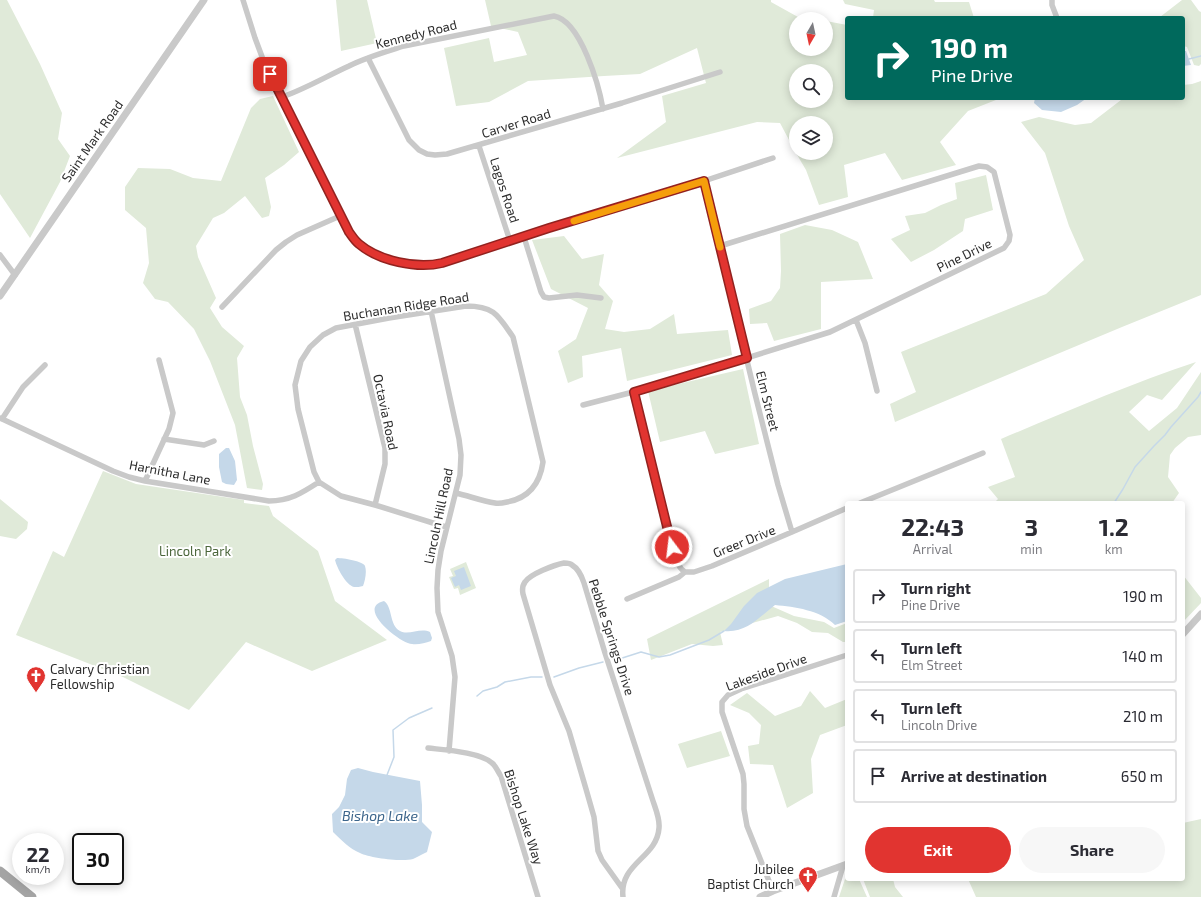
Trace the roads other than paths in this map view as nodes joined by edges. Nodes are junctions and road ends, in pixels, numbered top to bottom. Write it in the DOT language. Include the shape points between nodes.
graph roads {
  1 [pos="204,0"];
  2 [pos="243,0"];
  3 [pos="1052,0"];
  4 [pos="1056,16"];
  5 [pos="368,58"];
  6 [pos="720,72"];
  7 [pos="282,97"];
  8 [pos="603,108"];
  9 [pos="479,146"];
  10 [pos="773,158"];
  11 [pos="704,181"];
  12 [pos="340,216"];
  13 [pos="524,237"];
  14 [pos="510,241"];
  15 [pos="720,246"];
  16 [pos="0,255"];
  17 [pos="15,275"];
  18 [pos="0,296"];
  19 [pos="602,298"];
  20 [pos="222,307"];
  21 [pos="431,311"];
  22 [pos="856,320"];
  23 [pos="355,324"];
  24 [pos="747,358"];
  25 [pos="159,360"];
  26 [pos="45,365"];
  27 [pos="877,390"];
  28 [pos="634,392"];
  29 [pos="583,405"];
  30 [pos="1,419"];
  31 [pos="164,439"];
  32 [pos="214,440"];
  33 [pos="983,453"];
  34 [pos="145,481"];
  35 [pos="319,482"];
  36 [pos="456,493"];
  37 [pos="865,501"];
  38 [pos="375,505"];
  39 [pos="845,509"];
  40 [pos="446,527"];
  41 [pos="792,532"];
  42 [pos="685,572"];
  43 [pos="627,599"];
  44 [pos="1201,614"];
  45 [pos="1185,632"];
  46 [pos="845,656"];
  47 [pos="428,748"];
  48 [pos="449,751"];
  49 [pos="845,865"];
  50 [pos="0,871"];
  51 [pos="622,888"];
  52 [pos="773,891"];
  53 [pos="32,897"];
  54 [pos="538,897"];
  55 [pos="623,897"];
  56 [pos="760,897"];
  57 [pos="834,897"];
  1 -- 17 [label="street, Saint Mark Road"];
  2 -- 7 [label="street" via="259,49"];
  3 -- 4 [label="street"];
  5 -- 7 [label="street, Kennedy Road"];
  5 -- 8 [label="street, Kennedy Road" via="404,46 554,16 562,19 574,31 582,45 598,85"];
  5 -- 9 [label="street, Carver Road" via="407,137 419,150 427,154 443,155"];
  6 -- 8 [label="street, Carver Road"];
  7 -- 12 [label="street"];
  8 -- 9 [label="street, Carver Road"];
  9 -- 14 [label="street, Lagos Road"];
  10 -- 11 [label="street"];
  11 -- 13 [label="street"];
  11 -- 15 [label="street, Elm Street"];
  12 -- 14 [label="street" via="354,239 368,251 412,264 435,264"];
  12 -- 20 [label="street" via="286,242"];
  13 -- 14 [label="street"];
  13 -- 19 [label="street" via="544,296 549,298 577,295"];
  15 -- 22 [label="street, Pine Drive" via="979,166 992,170 1010,235 1006,247"];
  15 -- 24 [label="street, Elm Street"];
  16 -- 17 [label="street"];
  17 -- 18 [label="street, Saint Mark Road"];
  21 -- 23 [label="street, Buchanan Ridge Road"];
  21 -- 36 [label="street, Lincoln Hill Road" via="459,440 460,475"];
  21 -- 36 [label="street, Buchanan Ridge Road" via="480,306 494,312 504,323 513,337 543,462 534,486 525,496 496,504"];
  22 -- 24 [label="street, Pine Drive" via="819,336"];
  22 -- 27 [label="street"];
  23 -- 35 [label="street, Buchanan Ridge Road" via="336,328 323,335 310,347 297,374 298,409 314,472"];
  23 -- 38 [label="street, Octavia Road" via="385,448 385,464"];
  24 -- 28 [label="street, Pine Drive"];
  24 -- 41 [label="street, Elm Street"];
  25 -- 31 [label="street" via="173,413"];
  26 -- 30 [label="street" via="23,387"];
  28 -- 29 [label="street, Pine Drive"];
  28 -- 42 [label="street" via="672,547 678,565"];
  30 -- 34 [label="street, Harnitha Lane" via="113,471"];
  31 -- 32 [label="street" via="204,446"];
  31 -- 34 [label="street"];
  33 -- 37 [label="street"];
  34 -- 35 [label="street, Harnitha Lane" via="269,501 299,495"];
  35 -- 38 [label="street" via="342,496"];
  36 -- 40 [label="street, Lincoln Hill Road"];
  38 -- 40 [label="street"];
  39 -- 41 [label="street, Greer Drive"];
  40 -- 48 [label="street, Lincoln Hill Road" via="437,588 438,612 452,656 455,677"];
  41 -- 42 [label="street, Greer Drive" via="712,566"];
  42 -- 43 [label="street, Greer Drive" via="679,577"];
  44 -- 45 [label="street"];
  46 -- 52 [label="street, Lakeside Drive" via="732,693 725,696 722,702 722,712 743,774 747,826"];
  47 -- 48 [label="street, Bishop Lake Way"];
  48 -- 54 [label="street, Bishop Lake Way" via="486,758 494,764 501,776"];
  49 -- 52 [label="street"];
  49 -- 57 [label="street"];
  50 -- 53 [label="main road"];
  51 -- 51 [label="street, Pebble Springs Drive" via="627,875 653,846 658,836 659,825 584,583 574,567 565,563 529,578 523,586 523,594 550,685 567,725 584,781 594,817 598,851"];
  51 -- 55 [label="street, Pebble Springs Drive"];
  52 -- 56 [label="street"];
}
